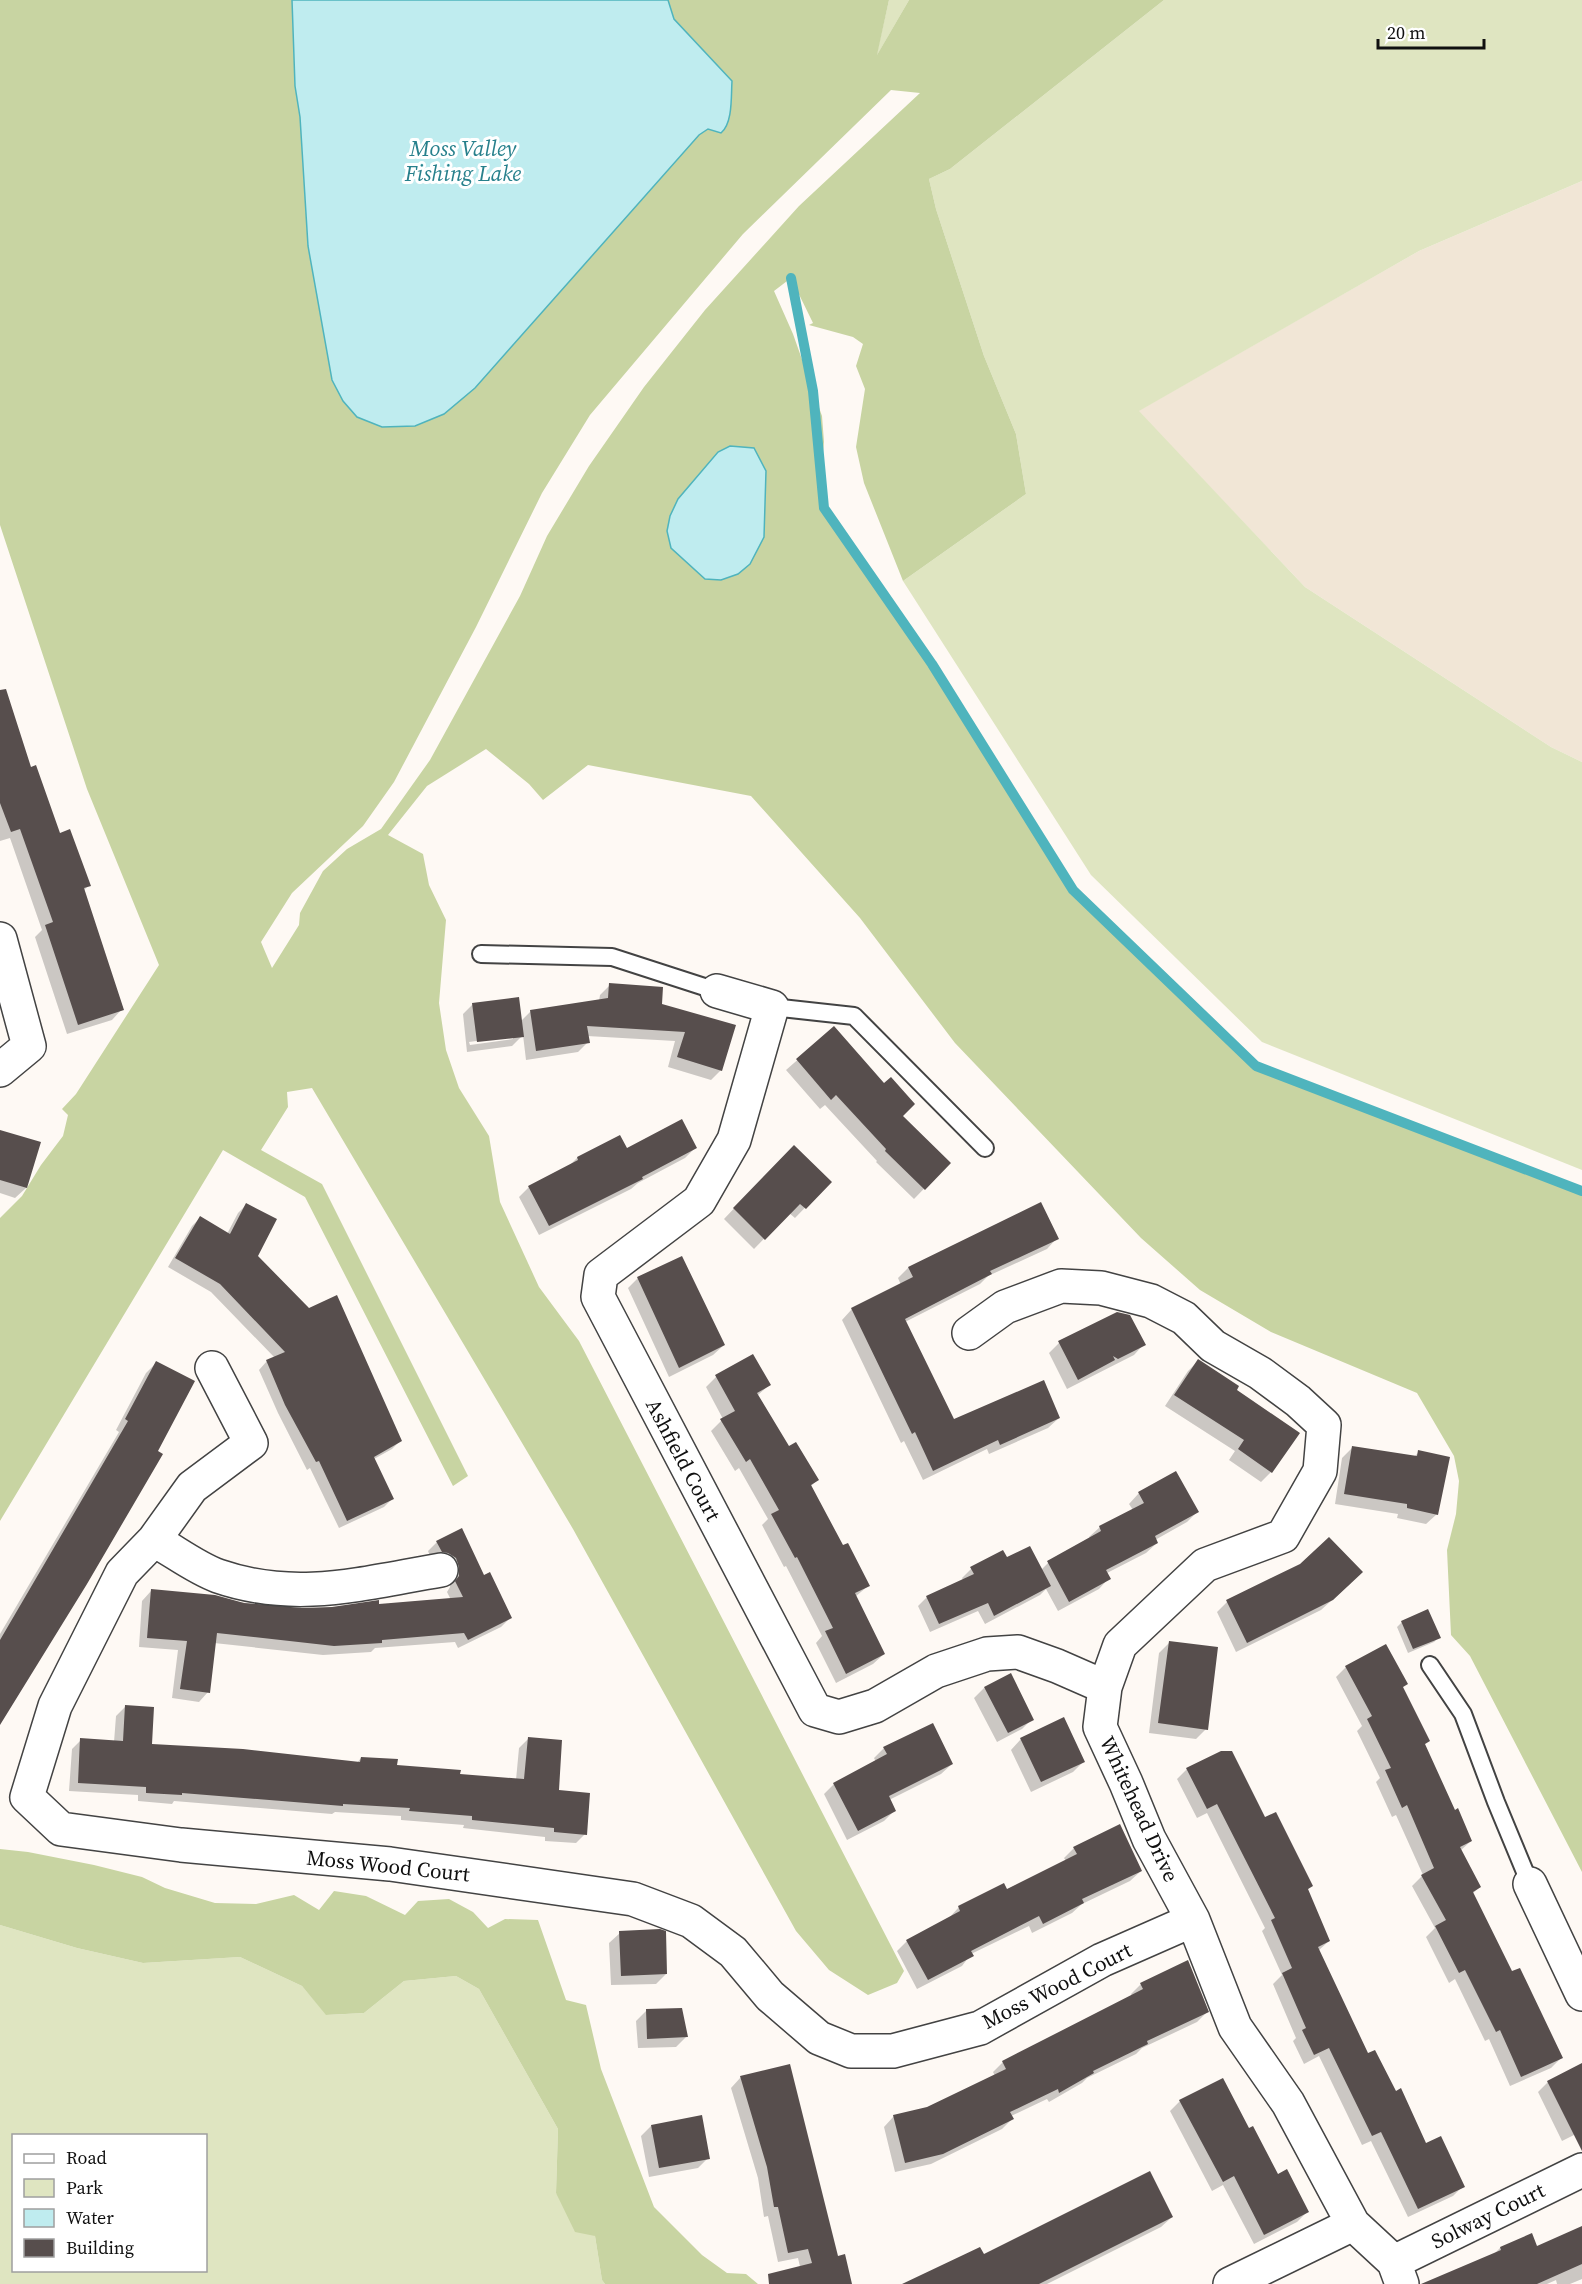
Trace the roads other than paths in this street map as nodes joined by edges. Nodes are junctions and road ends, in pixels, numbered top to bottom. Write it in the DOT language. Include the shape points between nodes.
graph roads {
  1 [pos="0,939"];
  2 [pos="481,954"];
  3 [pos="717,991"];
  4 [pos="772,1007"];
  5 [pos="0,1070"];
  6 [pos="985,1148"];
  7 [pos="969,1333"];
  8 [pos="212,1368"];
  9 [pos="154,1540"];
  10 [pos="441,1570"];
  11 [pos="1430,1665"];
  12 [pos="1105,1688"];
  13 [pos="1530,1884"];
  14 [pos="1193,1920"];
  15 [pos="1582,1994"];
  16 [pos="1582,2170"];
  17 [pos="1353,2224"];
  18 [pos="1398,2273"];
  19 [pos="1230,2284"];
  1 -- 5 [label="street" via="29,1046"];
  2 -- 3 [label="lane" via="612,957"];
  3 -- 4 [label="street"];
  4 -- 6 [label="lane" via="854,1016"];
  4 -- 12 [label="street, Ashfield Court" via="734,1140 699,1201 602,1275 598,1297 815,1710 839,1717 875,1706 936,1671 987,1654 1018,1652"];
  7 -- 12 [label="street, Whitehead Drive" via="1005,1307 1061,1286 1101,1288 1151,1301 1184,1318 1213,1346 1260,1373 1324,1425 1320,1470 1282,1536 1205,1565 1120,1645"];
  8 -- 9 [label="street, Moss Wood Court" via="251,1443 192,1487"];
  9 -- 10 [label="street" via="217,1575 272,1589 320,1591"];
  9 -- 14 [label="street, Moss Wood Court" via="122,1573 55,1706 27,1797 61,1829 181,1845 390,1864 633,1899 692,1921 733,1952 770,1996 819,2038 852,2051 893,2051 980,2028 1102,1960"];
  11 -- 13 [label="lane" via="1463,1714"];
  12 -- 14 [label="street, Whitehead Drive" via="1100,1727 1149,1839"];
  13 -- 15 [label="street"];
  14 -- 17 [label="street, Whitehead Drive" via="1234,2027 1288,2103"];
  16 -- 18 [label="street, Solway Court"];
  17 -- 18 [label="street, Whitehead Drive"];
  17 -- 19 [label="street"];
}
